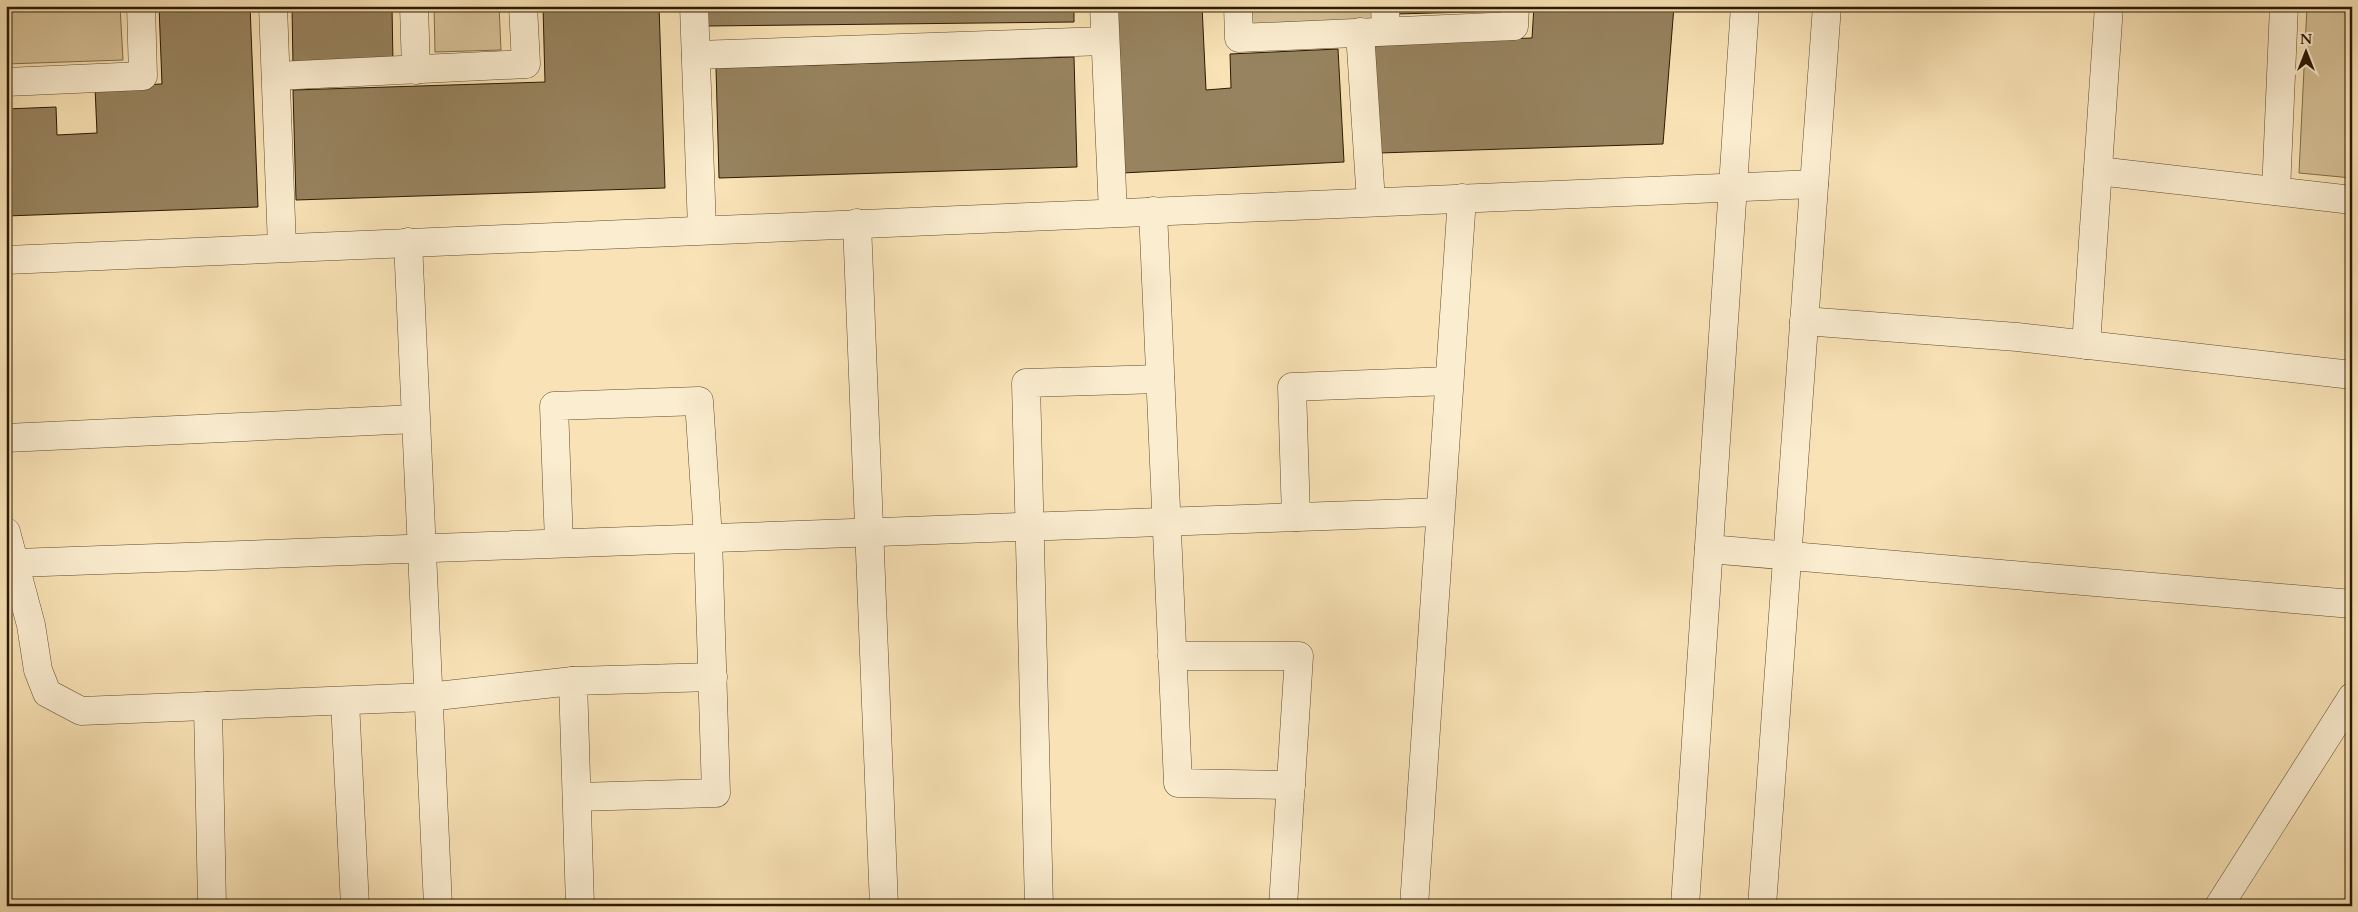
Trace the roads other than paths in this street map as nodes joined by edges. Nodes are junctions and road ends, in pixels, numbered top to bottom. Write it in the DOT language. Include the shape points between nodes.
graph roads {
  1 [pos="140,6"];
  2 [pos="273,6"];
  3 [pos="414,6"];
  4 [pos="523,6"];
  5 [pos="694,6"];
  6 [pos="1104,6"];
  7 [pos="1238,6"];
  8 [pos="1515,6"];
  9 [pos="1745,6"];
  10 [pos="1827,6"];
  11 [pos="2109,6"];
  12 [pos="2284,6"];
  13 [pos="1377,23"];
  14 [pos="1105,41"];
  15 [pos="696,55"];
  16 [pos="416,70"];
  17 [pos="276,76"];
  18 [pos="6,82"];
  19 [pos="2098,171"];
  20 [pos="1814,184"];
  21 [pos="1733,187"];
  22 [pos="2276,191"];
  23 [pos="1462,198"];
  24 [pos="2352,200"];
  25 [pos="1371,202"];
  26 [pos="1153,210"];
  27 [pos="1112,212"];
  28 [pos="857,222"];
  29 [pos="702,229"];
  30 [pos="408,242"];
  31 [pos="282,247"];
  32 [pos="6,260"];
  33 [pos="1804,321"];
  34 [pos="2086,345"];
  35 [pos="2352,375"];
  36 [pos="1160,379"];
  37 [pos="1449,381"];
  38 [pos="416,420"];
  39 [pos="6,438"];
  40 [pos="1440,512"];
  41 [pos="1296,517"];
  42 [pos="1166,522"];
  43 [pos="1030,526"];
  44 [pos="6,532"];
  45 [pos="869,532"];
  46 [pos="708,538"];
  47 [pos="559,543"];
  48 [pos="422,548"];
  49 [pos="1709,549"];
  50 [pos="1787,556"];
  51 [pos="16,563"];
  52 [pos="2352,604"];
  53 [pos="1172,656"];
  54 [pos="712,676"];
  55 [pos="573,681"];
  56 [pos="428,697"];
  57 [pos="2352,697"];
  58 [pos="345,700"];
  59 [pos="208,706"];
  60 [pos="1291,785"];
  61 [pos="577,797"];
  62 [pos="212,906"];
  63 [pos="355,906"];
  64 [pos="438,906"];
  65 [pos="580,906"];
  66 [pos="884,906"];
  67 [pos="1039,906"];
  68 [pos="1283,906"];
  69 [pos="1414,906"];
  70 [pos="1685,906"];
  71 [pos="1762,906"];
  72 [pos="2219,906"];
  1 -- 18 [label="street" via="143,76"];
  2 -- 17 [label="street"];
  3 -- 16 [label="street"];
  4 -- 16 [label="street" via="526,64"];
  5 -- 15 [label="street"];
  6 -- 14 [label="street"];
  7 -- 13 [label="street" via="1240,38"];
  8 -- 13 [label="street" via="1514,26"];
  9 -- 21 [label="street"];
  10 -- 20 [label="street"];
  11 -- 19 [label="street"];
  12 -- 22 [label="street"];
  13 -- 25 [label="street"];
  14 -- 15 [label="street"];
  14 -- 27 [label="street"];
  15 -- 29 [label="street"];
  16 -- 17 [label="street"];
  17 -- 31 [label="street"];
  19 -- 22 [label="street"];
  19 -- 34 [label="street"];
  20 -- 21 [label="street"];
  20 -- 33 [label="street"];
  21 -- 23 [label="street"];
  21 -- 49 [label="street"];
  22 -- 24 [label="street"];
  23 -- 25 [label="street"];
  23 -- 37 [label="street"];
  25 -- 26 [label="street"];
  26 -- 27 [label="street"];
  26 -- 36 [label="street"];
  27 -- 28 [label="street"];
  28 -- 29 [label="street"];
  28 -- 45 [label="street"];
  29 -- 30 [label="street"];
  30 -- 31 [label="street"];
  30 -- 38 [label="street"];
  31 -- 32 [label="street"];
  33 -- 34 [label="street"];
  33 -- 50 [label="street"];
  34 -- 35 [label="street"];
  36 -- 42 [label="street"];
  36 -- 43 [label="street" via="1026,383"];
  37 -- 40 [label="street"];
  37 -- 41 [label="street" via="1292,387"];
  38 -- 39 [label="street"];
  38 -- 48 [label="street"];
  40 -- 41 [label="street"];
  40 -- 69 [label="street"];
  41 -- 42 [label="street"];
  42 -- 43 [label="street"];
  42 -- 53 [label="street"];
  43 -- 45 [label="street"];
  43 -- 67 [label="street"];
  44 -- 51 [label="street"];
  45 -- 46 [label="street"];
  45 -- 66 [label="street"];
  46 -- 47 [label="street"];
  46 -- 47 [label="street" via="699,402 554,406"];
  46 -- 54 [label="street"];
  47 -- 48 [label="street"];
  48 -- 51 [label="street"];
  48 -- 56 [label="street"];
  49 -- 50 [label="street"];
  49 -- 70 [label="street"];
  50 -- 52 [label="street"];
  50 -- 71 [label="street"];
  51 -- 59 [label="street" via="38,670 47,692 81,711"];
  53 -- 60 [label="street" via="1178,783"];
  53 -- 60 [label="street" via="1299,656"];
  54 -- 55 [label="street"];
  54 -- 61 [label="street" via="716,793"];
  55 -- 56 [label="street"];
  55 -- 61 [label="street"];
  56 -- 58 [label="street"];
  56 -- 64 [label="street"];
  57 -- 72 [label="street"];
  58 -- 59 [label="street"];
  58 -- 63 [label="street"];
  59 -- 62 [label="street"];
  60 -- 68 [label="street"];
  61 -- 65 [label="street"];
}
